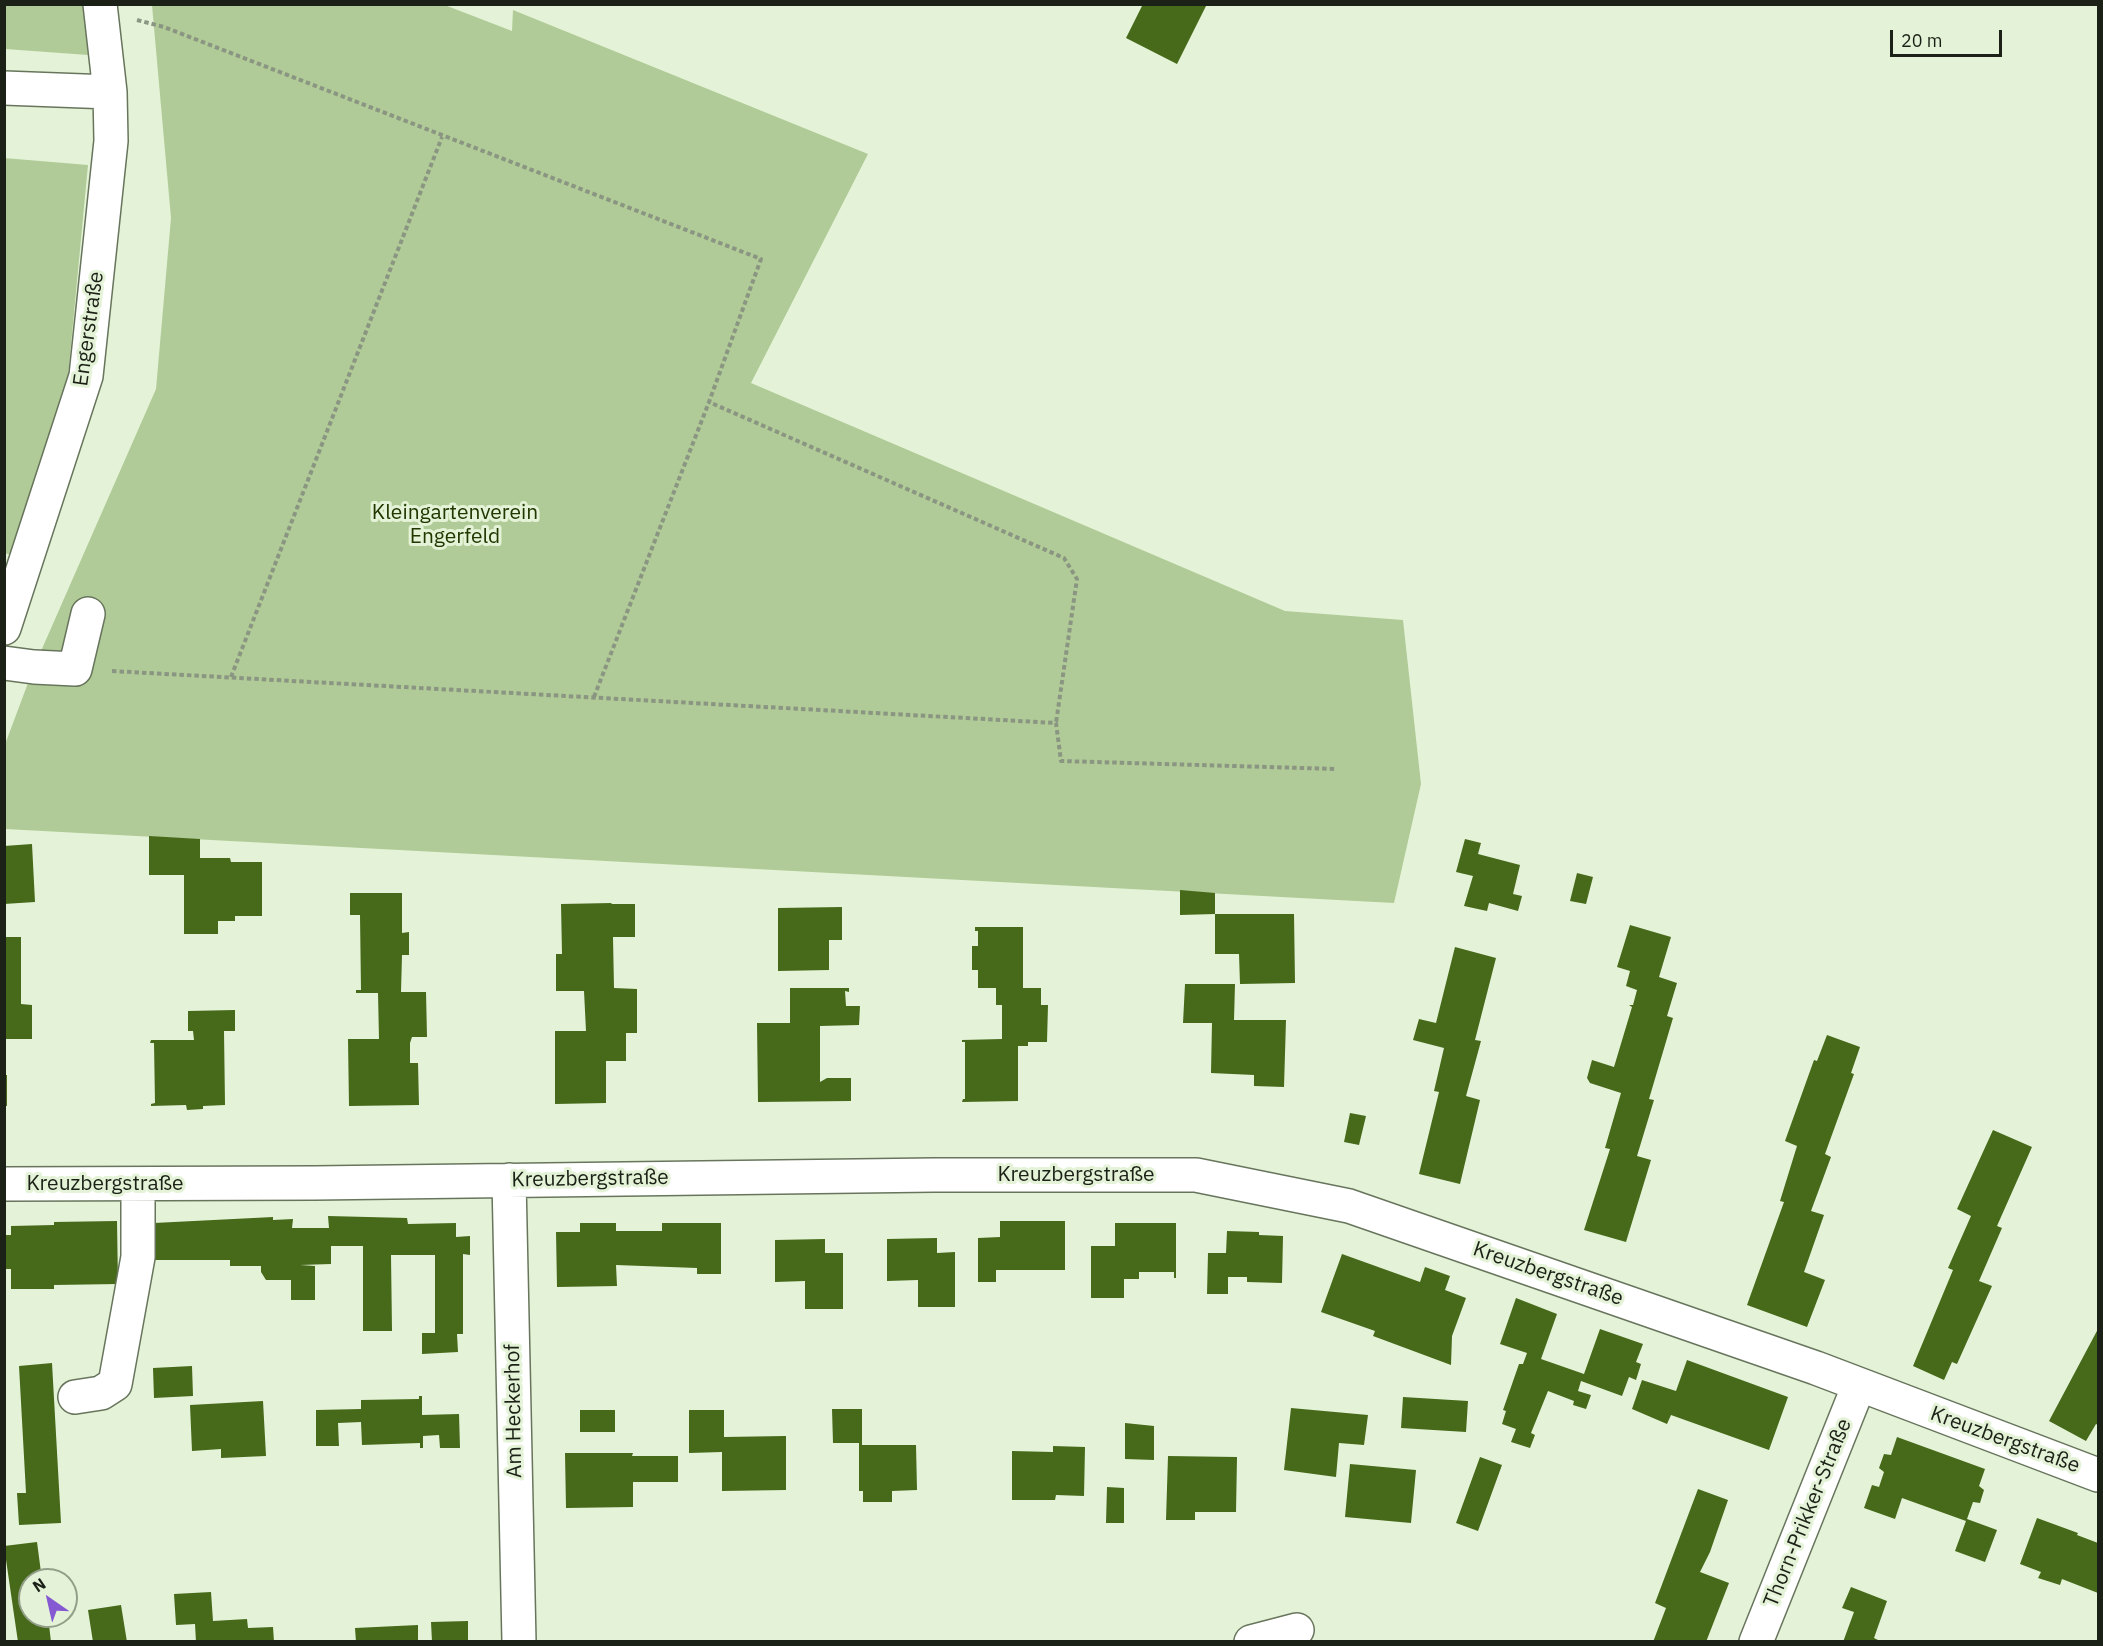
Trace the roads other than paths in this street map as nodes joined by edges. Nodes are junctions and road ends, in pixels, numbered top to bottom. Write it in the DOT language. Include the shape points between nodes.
graph roads {
  1 [pos="100,7"];
  2 [pos="4,88"];
  3 [pos="110,92"];
  4 [pos="88,614"];
  5 [pos="4,628"];
  6 [pos="4,663"];
  7 [pos="509,1180"];
  8 [pos="4,1184"];
  9 [pos="138,1184"];
  10 [pos="1859,1385"];
  11 [pos="75,1397"];
  12 [pos="2098,1475"];
  13 [pos="1297,1630"];
  14 [pos="519,1641"];
  15 [pos="1251,1641"];
  16 [pos="1756,1641"];
  1 -- 3 [label="street, Engerstraße"];
  2 -- 3 [label="street"];
  3 -- 5 [label="street, Engerstraße" via="111,141 86,376"];
  4 -- 6 [label="street" via="75,669"];
  7 -- 9 [label="street, Kreuzbergstraße"];
  7 -- 10 [label="street, Kreuzbergstraße" via="1196,1175 1349,1206"];
  7 -- 14 [label="street, Am Heckerhof"];
  8 -- 9 [label="street, Kreuzbergstraße"];
  9 -- 11 [label="street" via="138,1257 115,1384 101,1393"];
  10 -- 12 [label="street, Kreuzbergstraße"];
  10 -- 16 [label="street, Thorn-Prikker-Straße"];
  13 -- 15 [label="street"];
}
